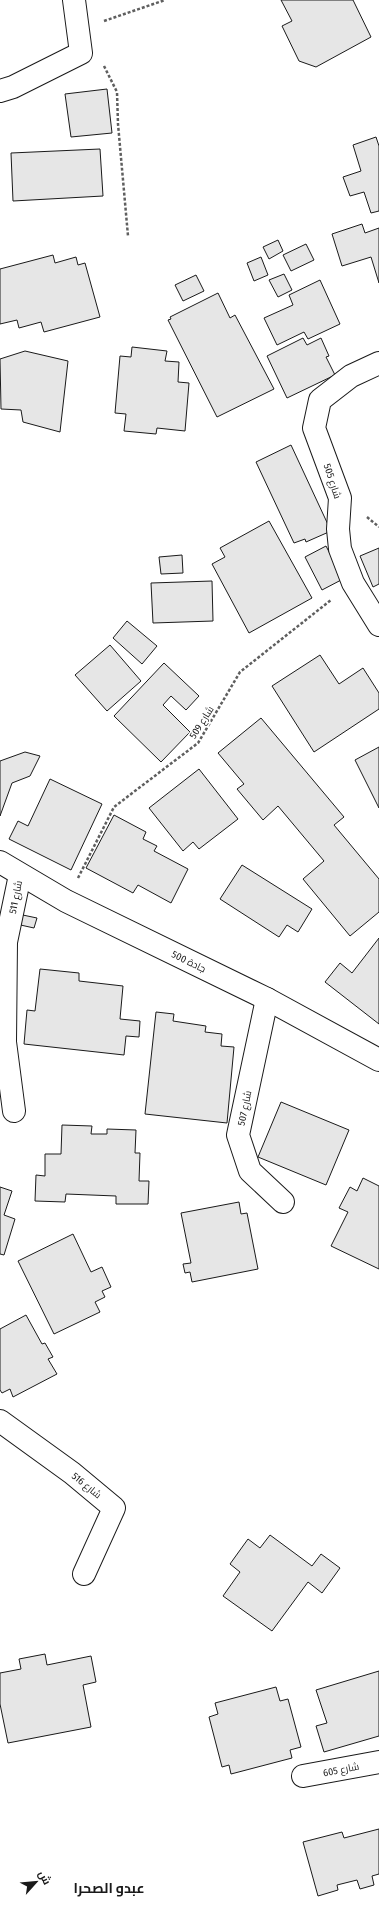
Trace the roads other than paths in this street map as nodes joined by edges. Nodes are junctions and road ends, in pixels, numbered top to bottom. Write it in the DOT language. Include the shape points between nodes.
graph roads {
  1 [pos="74,0"];
  2 [pos="0,91"];
  3 [pos="379,363"];
  4 [pos="379,624"];
  5 [pos="0,862"];
  6 [pos="20,875"];
  7 [pos="267,999"];
  8 [pos="379,1060"];
  9 [pos="14,1111"];
  10 [pos="283,1202"];
  11 [pos="0,1422"];
  12 [pos="84,1574"];
  13 [pos="379,1762"];
  14 [pos="302,1776"];
  1 -- 2 [label="street" via="81,53 13,88"];
  3 -- 4 [label="street, شارع 505" via="351,376 320,400 314,428 340,498 340,549 353,583"];
  5 -- 6 [label="street, جادة 500"];
  6 -- 7 [label="street, جادة 500" via="66,901"];
  6 -- 9 [label="street, شارع 511" via="6,942 5,1042"];
  7 -- 8 [label="street, جادة 500"];
  7 -- 10 [label="street, شارع 507" via="238,1136 250,1171"];
  11 -- 12 [label="street, شارع 516" via="72,1473 114,1508"];
  13 -- 14 [label="street, شارع 605"];
}
